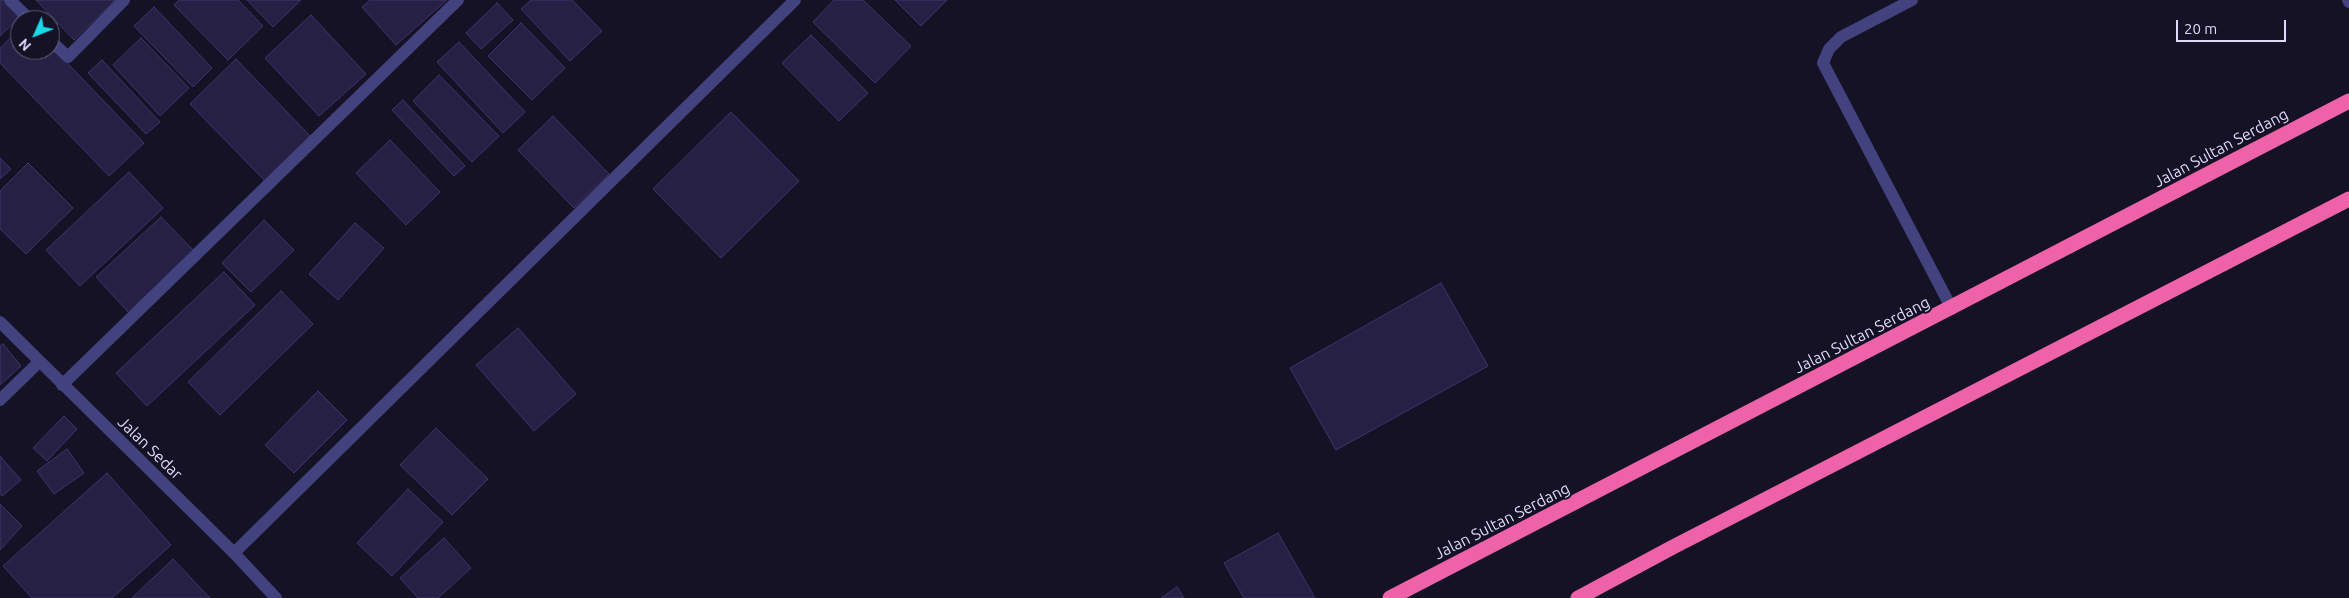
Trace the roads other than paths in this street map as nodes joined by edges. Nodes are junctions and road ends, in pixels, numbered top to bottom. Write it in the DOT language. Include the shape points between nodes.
graph roads {
  1 [pos="10,0"];
  2 [pos="124,0"];
  3 [pos="458,0"];
  4 [pos="794,0"];
  5 [pos="1912,0"];
  6 [pos="20,10"];
  7 [pos="60,49"];
  8 [pos="2349,101"];
  9 [pos="2349,199"];
  10 [pos="1952,309"];
  11 [pos="0,322"];
  12 [pos="39,362"];
  13 [pos="62,384"];
  14 [pos="0,400"];
  15 [pos="234,553"];
  16 [pos="276,598"];
  17 [pos="1390,598"];
  18 [pos="1578,598"];
  1 -- 6 [label="street"];
  2 -- 7 [label="street" via="68,57"];
  3 -- 13 [label="street"];
  4 -- 15 [label="street"];
  5 -- 10 [label="street" via="1841,36 1829,49 1823,63"];
  8 -- 10 [label="highway, Jalan Sultan Serdang"];
  9 -- 18 [label="highway" via="1673,546"];
  10 -- 17 [label="highway, Jalan Sultan Serdang"];
  11 -- 12 [label="street, Jalan Sedar"];
  12 -- 13 [label="street, Jalan Sedar"];
  12 -- 14 [label="street"];
  13 -- 15 [label="street, Jalan Sedar"];
  15 -- 16 [label="street, Jalan Sedar"];
}
